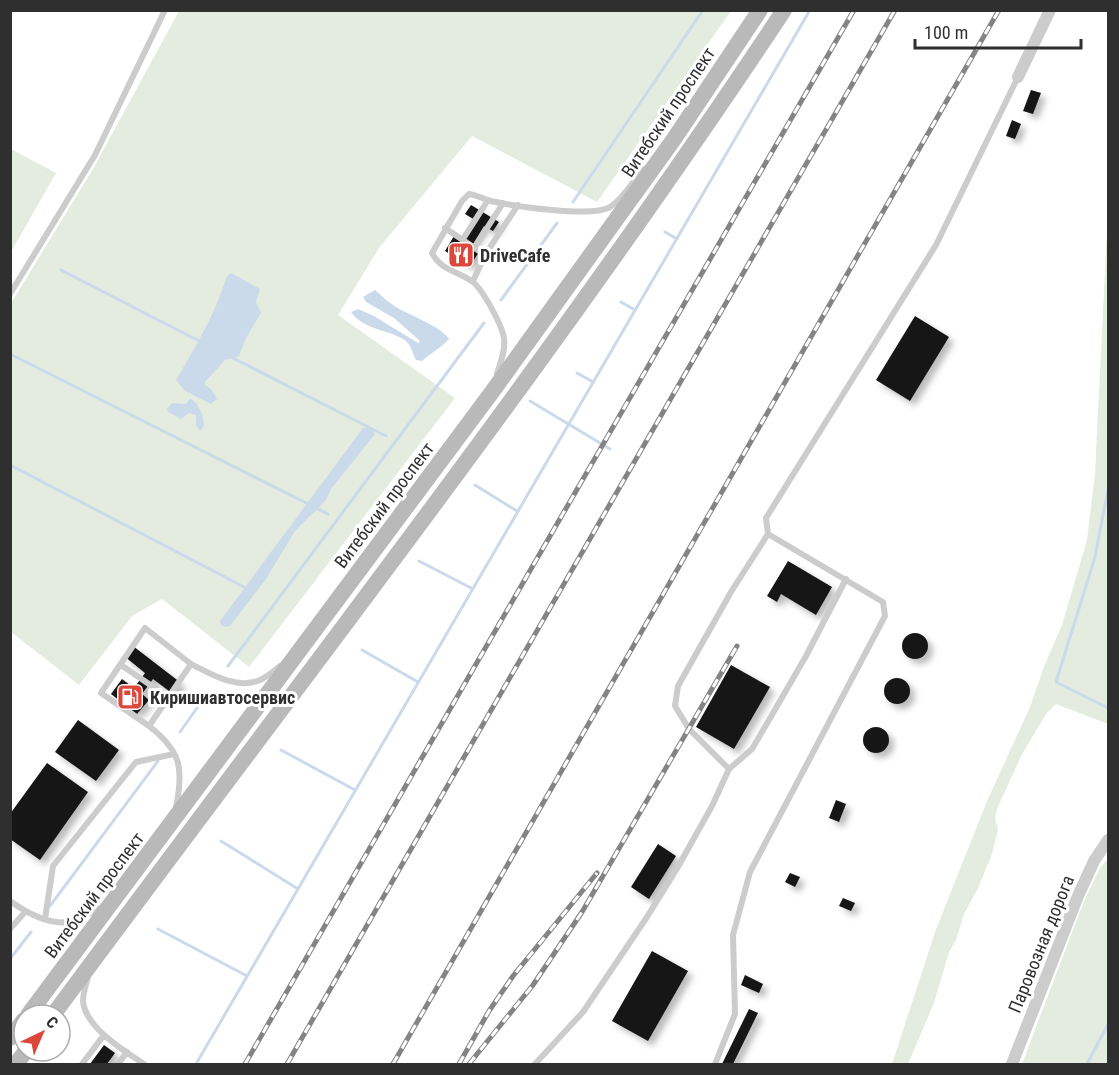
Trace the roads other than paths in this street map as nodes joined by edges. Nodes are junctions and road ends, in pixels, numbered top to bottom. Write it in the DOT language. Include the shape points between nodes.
graph roads {
  1 [pos="165,10"];
  2 [pos="760,10"];
  3 [pos="783,10"];
  4 [pos="1050,10"];
  5 [pos="1018,77"];
  6 [pos="674,139"];
  7 [pos="488,200"];
  8 [pos="503,203"];
  9 [pos="518,205"];
  10 [pos="445,228"];
  11 [pos="463,239"];
  12 [pos="475,247"];
  13 [pos="486,255"];
  14 [pos="473,282"];
  15 [pos="10,294"];
  16 [pos="492,392"];
  17 [pos="768,534"];
  18 [pos="846,579"];
  19 [pos="299,651"];
  20 [pos="191,664"];
  21 [pos="121,665"];
  22 [pos="168,697"];
  23 [pos="149,726"];
  24 [pos="174,754"];
  25 [pos="729,768"];
  26 [pos="173,821"];
  27 [pos="1108,840"];
  28 [pos="10,901"];
  29 [pos="111,904"];
  30 [pos="26,912"];
  31 [pos="45,919"];
  32 [pos="10,929"];
  33 [pos="92,962"];
  34 [pos="37,1003"];
  35 [pos="61,1003"];
  36 [pos="104,1035"];
  37 [pos="127,1052"];
  38 [pos="82,1065"];
  39 [pos="118,1065"];
  40 [pos="144,1065"];
  41 [pos="535,1065"];
  42 [pos="715,1065"];
  43 [pos="1012,1065"];
  1 -- 15 [label="lane" via="95,155"];
  2 -- 6 [label="main road, Витебский проспект"];
  3 -- 33 [label="main road, Витебский проспект" via="598,281"];
  4 -- 5 [label="street"];
  5 -- 17 [label="lane" via="936,245 766,518"];
  6 -- 9 [label="lane" via="615,204 602,211"];
  6 -- 16 [label="main road, Витебский проспект"];
  7 -- 8 [label="lane"];
  7 -- 10 [label="lane" via="469,194"];
  7 -- 11 [label="lane"];
  8 -- 9 [label="lane"];
  8 -- 12 [label="lane"];
  9 -- 13 [label="lane"];
  10 -- 11 [label="lane"];
  10 -- 14 [label="lane" via="432,253 436,261"];
  11 -- 12 [label="lane"];
  12 -- 13 [label="lane"];
  13 -- 14 [label="lane"];
  14 -- 16 [label="lane" via="504,337"];
  16 -- 19 [label="main road, Витебский проспект"];
  17 -- 18 [label="lane"];
  17 -- 25 [label="lane" via="678,686 675,706 688,729"];
  18 -- 25 [label="lane" via="752,748"];
  18 -- 42 [label="lane" via="883,602 885,616 750,872 733,935 735,1014"];
  19 -- 20 [label="lane" via="262,680 253,682 224,680"];
  19 -- 26 [label="main road, Витебский проспект"];
  20 -- 21 [label="lane" via="145,628"];
  20 -- 22 [label="lane"];
  21 -- 22 [label="lane"];
  21 -- 23 [label="lane" via="101,693"];
  22 -- 23 [label="lane"];
  23 -- 24 [label="lane"];
  24 -- 26 [label="lane" via="181,778"];
  24 -- 31 [label="lane" via="136,762 53,866"];
  25 -- 41 [label="lane" via="696,836 647,917 583,1012"];
  26 -- 29 [label="main road, Витебский проспект"];
  27 -- 43 [label="street, Паровозная дорога" via="1078,896"];
  28 -- 30 [label="lane"];
  29 -- 31 [label="lane" via="74,921"];
  29 -- 34 [label="main road, Витебский проспект"];
  30 -- 31 [label="lane"];
  30 -- 32 [label="lane"];
  33 -- 35 [label="main road, Витебский проспект"];
  33 -- 36 [label="lane" via="83,1003"];
  36 -- 37 [label="lane"];
  36 -- 38 [label="lane"];
  37 -- 39 [label="lane"];
  37 -- 40 [label="lane"];
}
